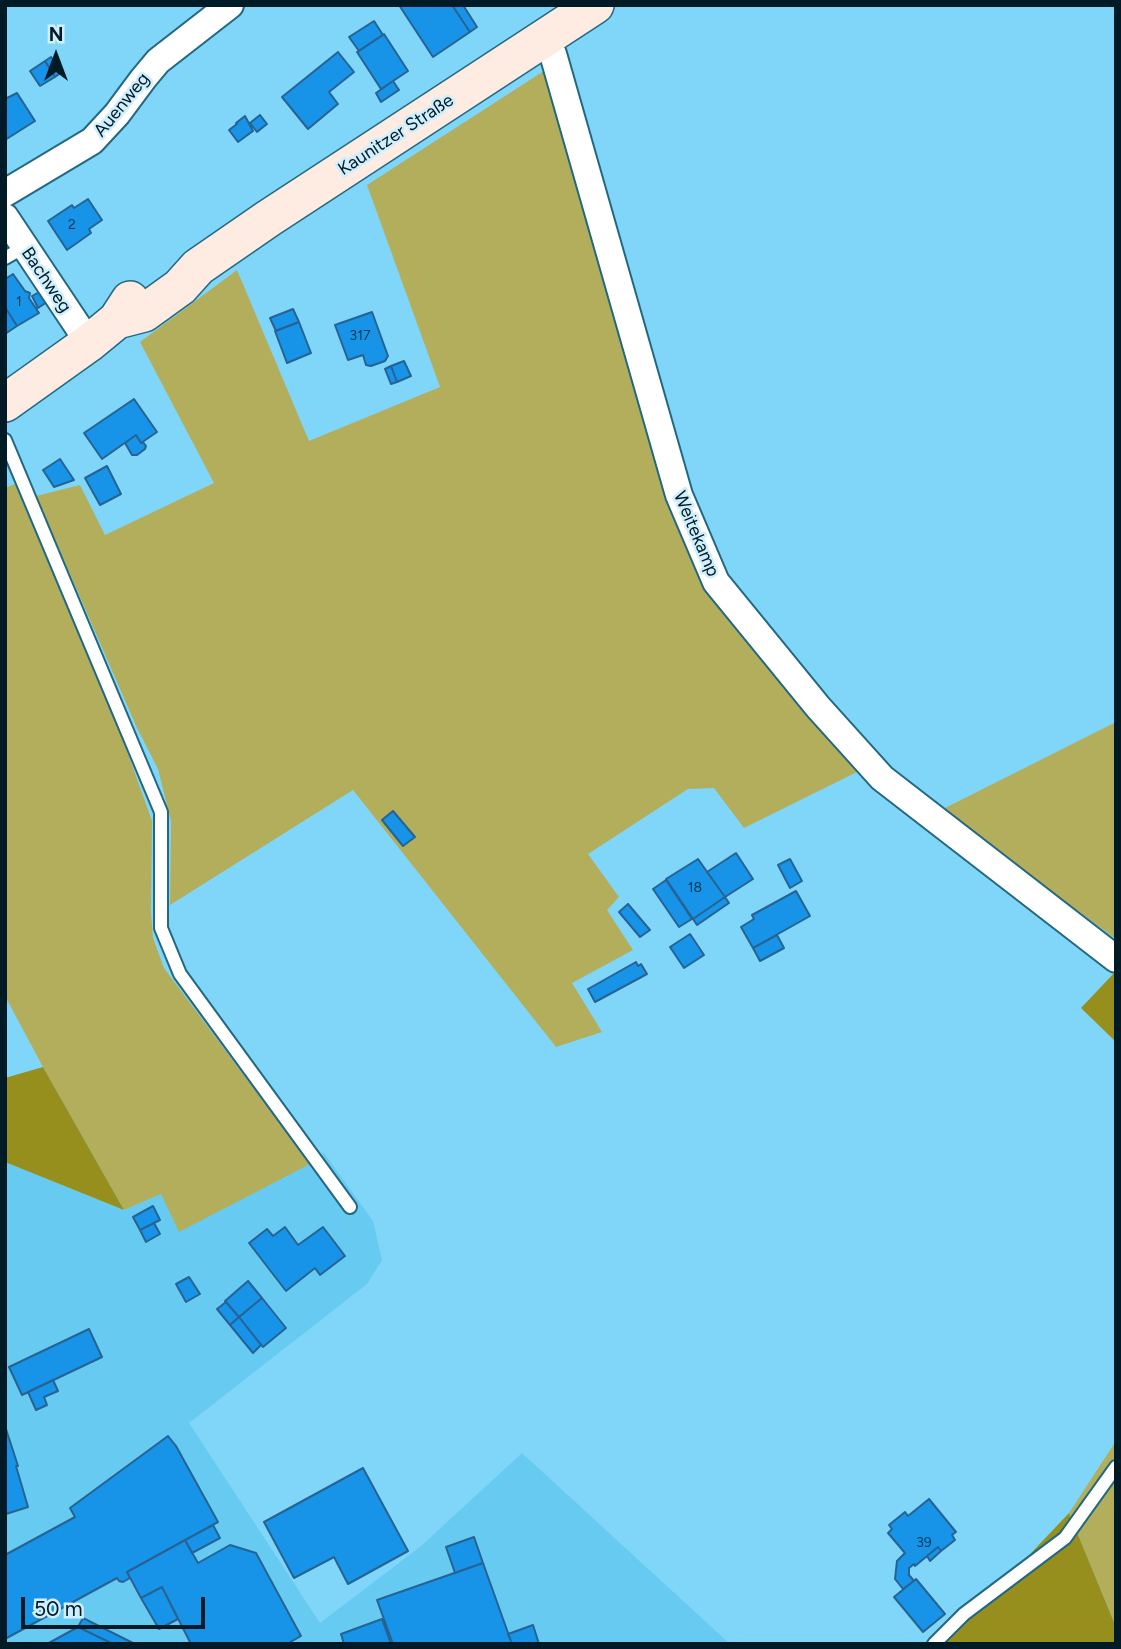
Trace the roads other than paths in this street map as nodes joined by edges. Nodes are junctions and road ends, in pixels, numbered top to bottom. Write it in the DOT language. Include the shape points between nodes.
graph roads {
  1 [pos="230,5"];
  2 [pos="595,5"];
  3 [pos="542,38"];
  4 [pos="5,193"];
  5 [pos="5,217"];
  6 [pos="14,253"];
  7 [pos="89,343"];
  8 [pos="5,403"];
  9 [pos="5,440"];
  10 [pos="1116,959"];
  11 [pos="350,1207"];
  12 [pos="1116,1467"];
  13 [pos="934,1644"];
  1 -- 4 [label="street, Auenweg" via="158,61 92,141"];
  2 -- 3 [label="street, Kaunitzer Straße"];
  3 -- 7 [label="street, Kaunitzer Straße" via="198,267 180,287 144,313 117,320"];
  3 -- 10 [label="street, Weitekamp" via="553,54 679,495 716,582 882,778"];
  5 -- 6 [label="street, Bachweg"];
  6 -- 7 [label="street, Bachweg"];
  7 -- 8 [label="street, Kaunitzer Straße"];
  9 -- 11 [label="lane" via="161,812 161,928 180,974"];
  12 -- 13 [label="lane" via="1065,1538 964,1614"];
}
